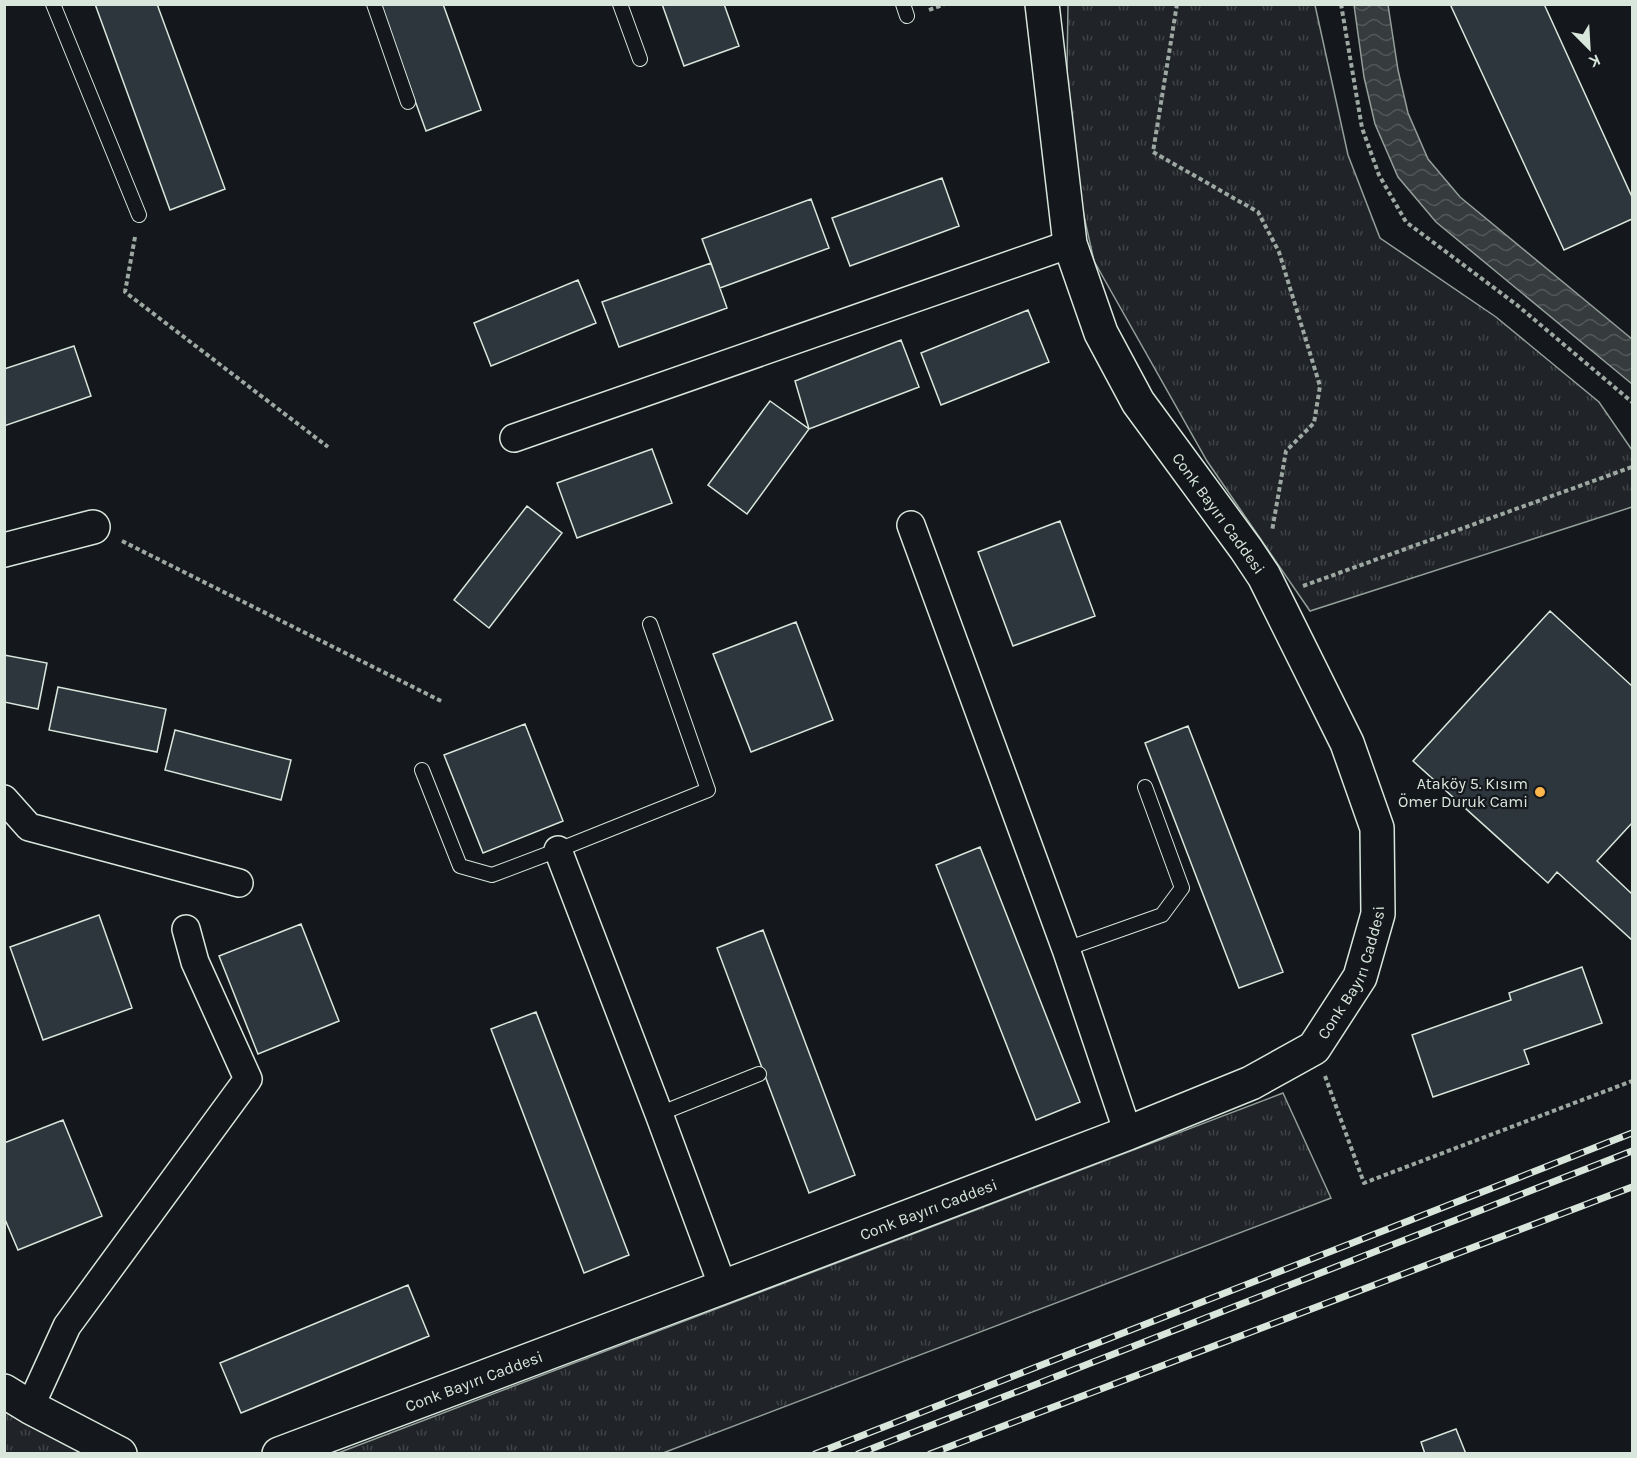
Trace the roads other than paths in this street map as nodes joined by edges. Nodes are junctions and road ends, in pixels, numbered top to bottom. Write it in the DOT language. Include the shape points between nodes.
graph roads {
  1 [pos="53,4"];
  2 [pos="375,4"];
  3 [pos="620,4"];
  4 [pos="1042,4"];
  5 [pos="640,59"];
  6 [pos="408,102"];
  7 [pos="139,215"];
  8 [pos="1070,244"];
  9 [pos="513,438"];
  10 [pos="911,525"];
  11 [pos="93,527"];
  12 [pos="4,550"];
  13 [pos="650,624"];
  14 [pos="422,770"];
  15 [pos="1145,787"];
  16 [pos="4,799"];
  17 [pos="558,850"];
  18 [pos="239,883"];
  19 [pos="186,929"];
  20 [pos="1066,949"];
  21 [pos="759,1074"];
  22 [pos="659,1114"];
  23 [pos="1128,1133"];
  24 [pos="723,1287"];
  25 [pos="17,1399"];
  26 [pos="120,1454"];
  27 [pos="279,1454"];
  1 -- 7 [label="lane"];
  2 -- 6 [label="lane"];
  3 -- 5 [label="lane"];
  4 -- 8 [label="street, Conk Bayırı Caddesi"];
  8 -- 9 [label="street"];
  8 -- 23 [label="street, Conk Bayırı Caddesi" via="1101,333 1138,402 1270,586 1347,742 1377,828 1378,914 1360,977 1314,1047 1251,1083"];
  10 -- 20 [label="street"];
  11 -- 12 [label="street"];
  13 -- 17 [label="lane" via="708,790"];
  14 -- 17 [label="lane" via="460,866 492,875"];
  15 -- 20 [label="lane" via="1182,888 1162,915"];
  16 -- 18 [label="street" via="29,826"];
  17 -- 22 [label="street"];
  19 -- 25 [label="street" via="195,962 248,1079"];
  20 -- 23 [label="street"];
  21 -- 22 [label="lane"];
  22 -- 24 [label="street"];
  23 -- 24 [label="street, Conk Bayırı Caddesi"];
  24 -- 27 [label="street, Conk Bayırı Caddesi"];
  25 -- 26 [label="street"];
}
